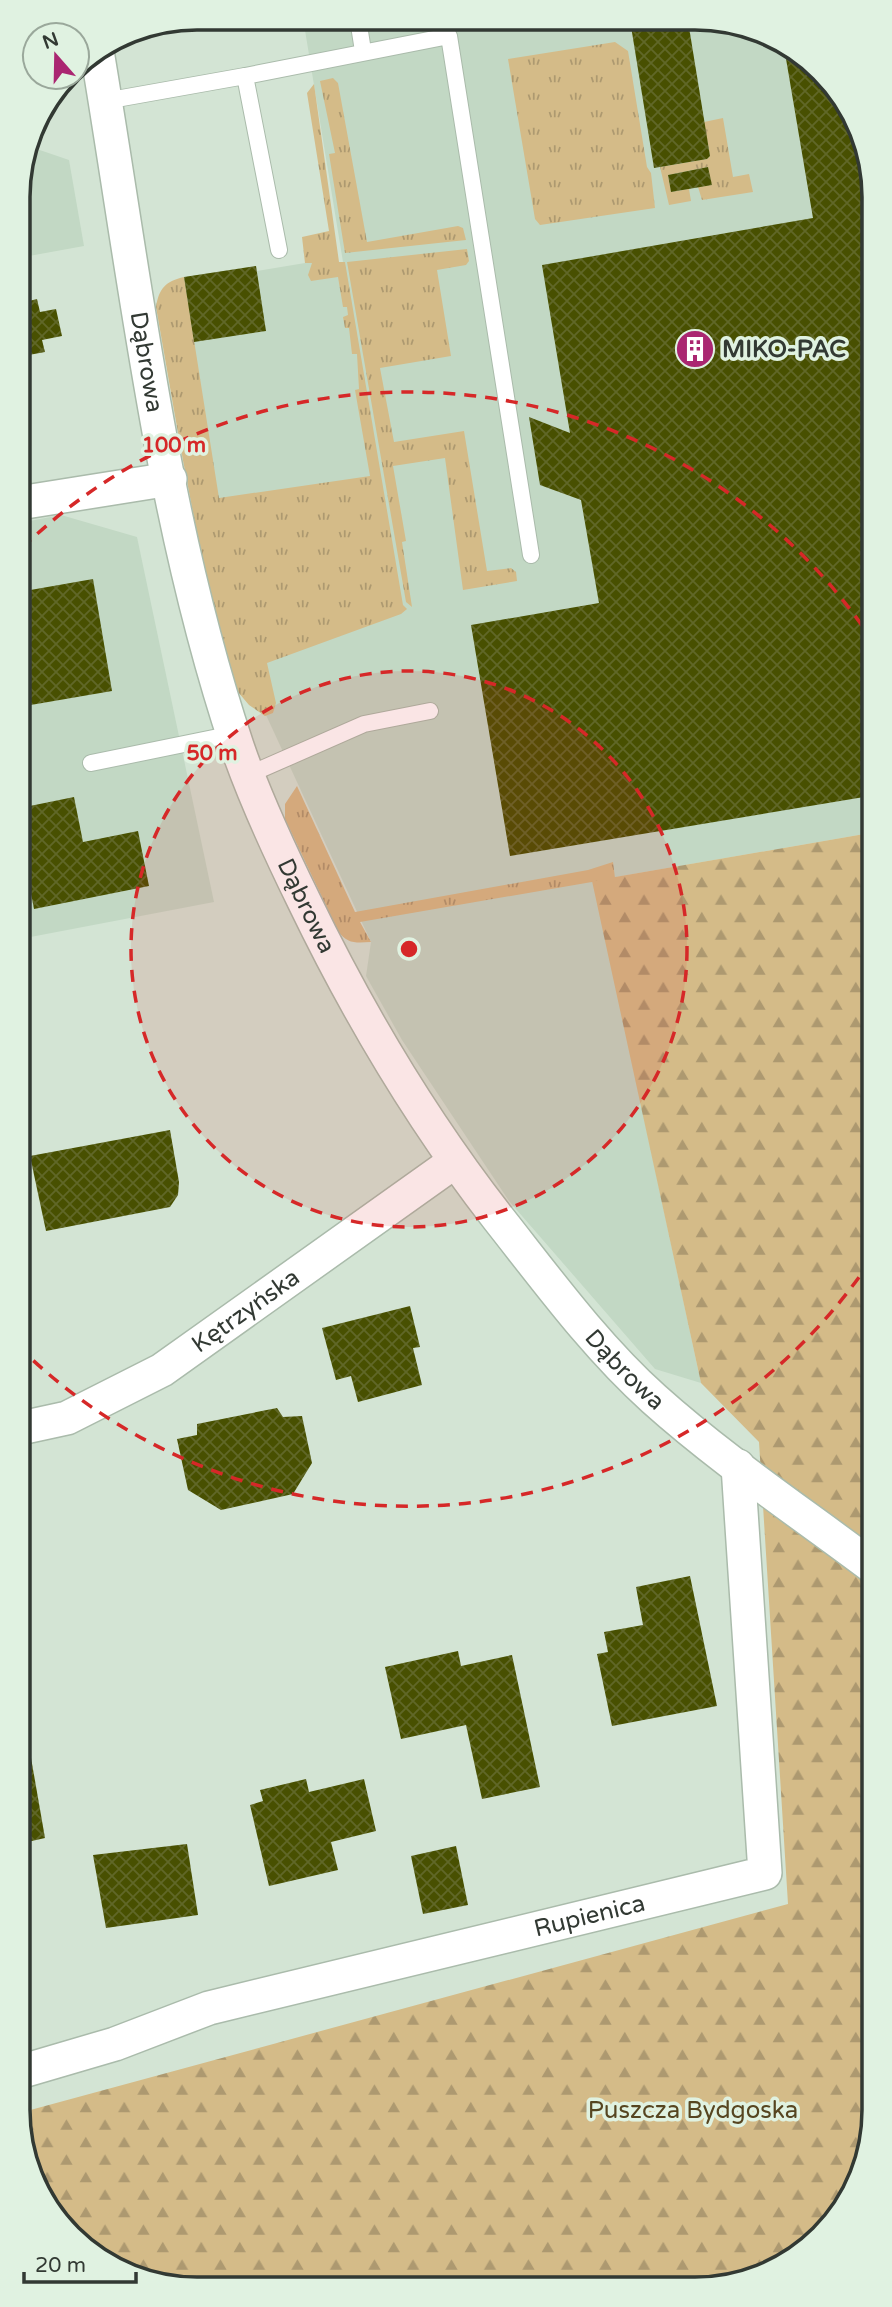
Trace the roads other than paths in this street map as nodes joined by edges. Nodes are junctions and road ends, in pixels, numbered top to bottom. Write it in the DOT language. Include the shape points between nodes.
graph roads {
  1 [pos="360,30"];
  2 [pos="363,51"];
  3 [pos="99,62"];
  4 [pos="245,76"];
  5 [pos="105,101"];
  6 [pos="279,250"];
  7 [pos="170,479"];
  8 [pos="30,501"];
  9 [pos="531,555"];
  10 [pos="430,711"];
  11 [pos="233,734"];
  12 [pos="91,763"];
  13 [pos="248,775"];
  14 [pos="454,1162"];
  15 [pos="30,1426"];
  16 [pos="738,1465"];
  17 [pos="862,1558"];
  18 [pos="30,2069"];
  1 -- 2 [label="lane"];
  2 -- 4 [label="lane"];
  2 -- 9 [label="lane" via="449,36"];
  3 -- 5 [label="street, Dąbrowa"];
  4 -- 5 [label="lane"];
  4 -- 6 [label="lane"];
  5 -- 7 [label="street, Dąbrowa"];
  7 -- 8 [label="street"];
  7 -- 11 [label="street, Dąbrowa" via="193,592"];
  10 -- 13 [label="lane" via="364,723"];
  11 -- 12 [label="lane"];
  11 -- 13 [label="street, Dąbrowa"];
  13 -- 14 [label="street, Dąbrowa" via="335,967 394,1072"];
  14 -- 15 [label="street, Kętrzyńska" via="162,1370 67,1418"];
  14 -- 16 [label="street, Dąbrowa" via="582,1325 654,1399"];
  16 -- 17 [label="street, Dąbrowa"];
  16 -- 18 [label="street, Rupienica" via="765,1873 209,2008 115,2044"];
}
